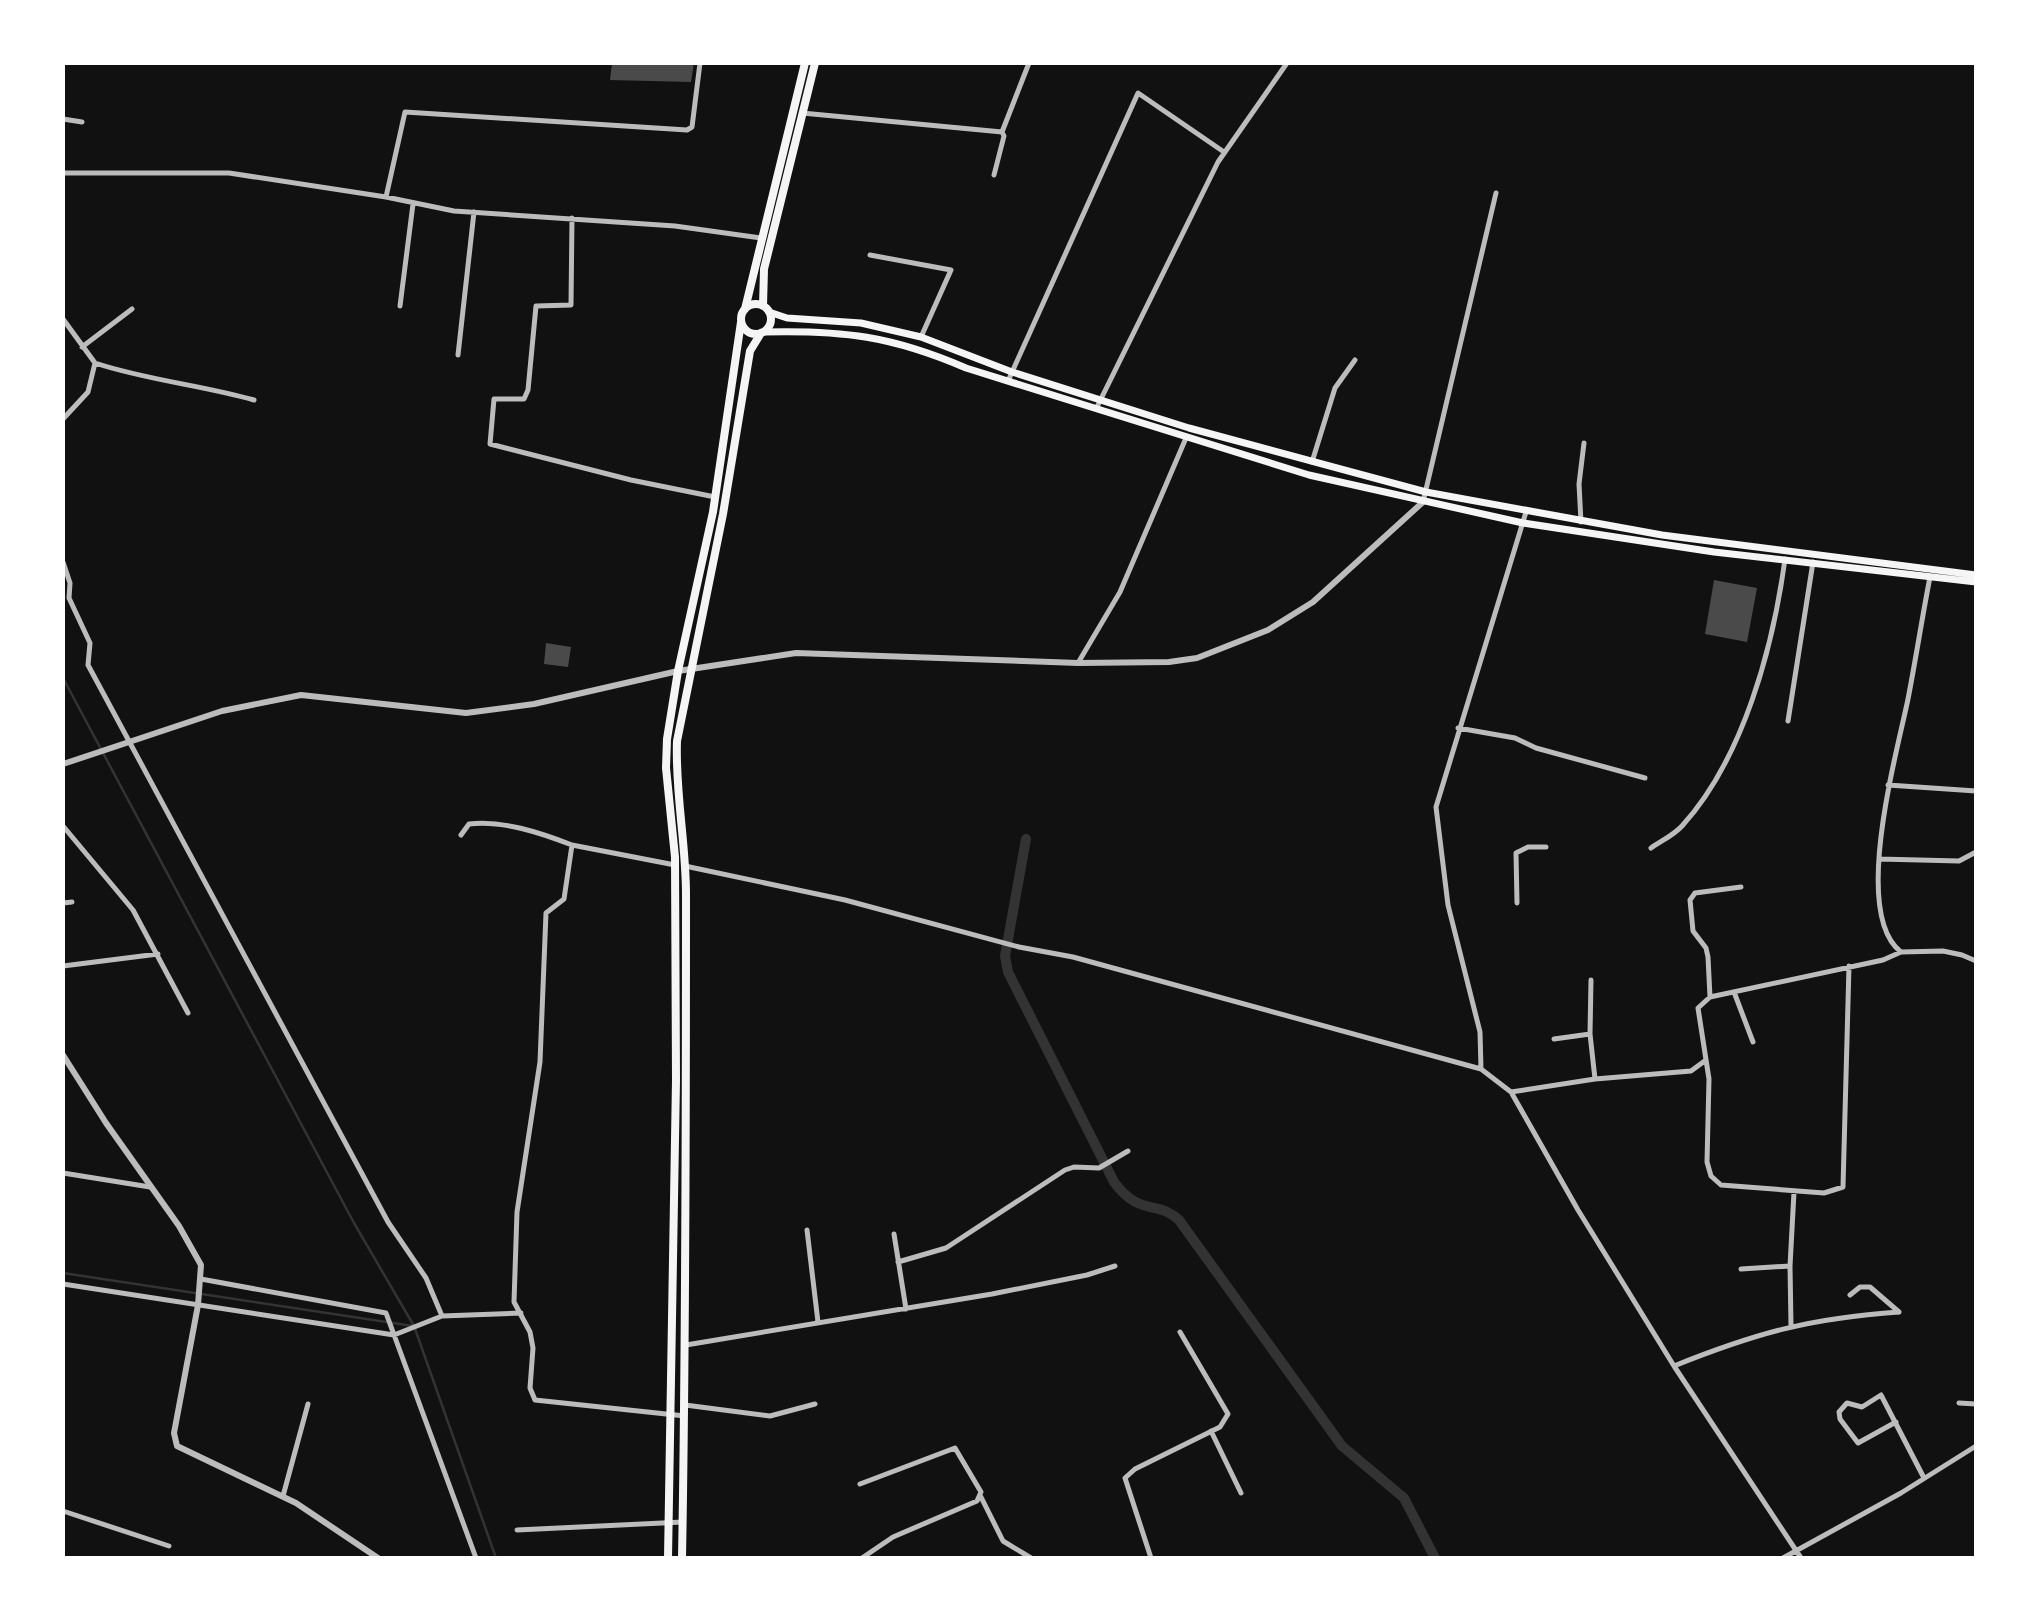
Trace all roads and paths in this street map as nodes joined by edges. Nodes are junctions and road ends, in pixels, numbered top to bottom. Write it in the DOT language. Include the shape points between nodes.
graph roads {
  1 [pos="700,63"];
  2 [pos="805,63"];
  3 [pos="815,63"];
  4 [pos="1029,63"];
  5 [pos="1287,63"];
  6 [pos="802,113"];
  7 [pos="63,119"];
  8 [pos="82,122"];
  9 [pos="1003,132"];
  10 [pos="1224,152"];
  11 [pos="63,173"];
  12 [pos="994,176"];
  13 [pos="1496,193"];
  14 [pos="386,197"];
  15 [pos="413,204"];
  16 [pos="474,212"];
  17 [pos="572,218"];
  18 [pos="761,238"];
  19 [pos="870,255"];
  20 [pos="400,306"];
  21 [pos="132,309"];
  22 [pos="744,309"];
  23 [pos="766,309"];
  24 [pos="63,319"];
  25 [pos="741,322"];
  26 [pos="762,333"];
  27 [pos="921,337"];
  28 [pos="82,347"];
  29 [pos="458,355"];
  30 [pos="1355,360"];
  31 [pos="95,363"];
  32 [pos="1012,372"];
  33 [pos="1008,381"];
  34 [pos="254,400"];
  35 [pos="1100,400"];
  36 [pos="1096,409"];
  37 [pos="63,419"];
  38 [pos="1186,438"];
  39 [pos="1584,443"];
  40 [pos="1312,462"];
  41 [pos="1426,492"];
  42 [pos="715,497"];
  43 [pos="1423,502"];
  44 [pos="1526,512"];
  45 [pos="718,513"];
  46 [pos="1581,522"];
  47 [pos="1523,523"];
  48 [pos="1786,559"];
  49 [pos="63,562"];
  50 [pos="1813,562"];
  51 [pos="1976,575"];
  52 [pos="1930,577"];
  53 [pos="1976,582"];
  54 [pos="1077,663"];
  55 [pos="692,669"];
  56 [pos="678,671"];
  57 [pos="1788,721"];
  58 [pos="1458,728"];
  59 [pos="130,741"];
  60 [pos="63,764"];
  61 [pos="1645,778"];
  62 [pos="1888,785"];
  63 [pos="1976,791"];
  64 [pos="63,826"];
  65 [pos="461,835"];
  66 [pos="572,845"];
  67 [pos="1546,847"];
  68 [pos="1651,848"];
  69 [pos="1976,852"];
  70 [pos="1880,859"];
  71 [pos="675,866"];
  72 [pos="686,866"];
  73 [pos="1741,887"];
  74 [pos="72,902"];
  75 [pos="63,903"];
  76 [pos="1517,903"];
  77 [pos="1901,952"];
  78 [pos="158,954"];
  79 [pos="1976,961"];
  80 [pos="63,966"];
  81 [pos="1849,966"];
  82 [pos="1591,980"];
  83 [pos="1734,992"];
  84 [pos="1710,997"];
  85 [pos="188,1013"];
  86 [pos="1590,1034"];
  87 [pos="1554,1039"];
  88 [pos="1753,1042"];
  89 [pos="63,1055"];
  90 [pos="1706,1060"];
  91 [pos="1481,1069"];
  92 [pos="1595,1079"];
  93 [pos="1511,1092"];
  94 [pos="1128,1151"];
  95 [pos="63,1173"];
  96 [pos="150,1187"];
  97 [pos="1794,1192"];
  98 [pos="807,1230"];
  99 [pos="894,1234"];
  100 [pos="898,1262"];
  101 [pos="1115,1266"];
  102 [pos="1790,1266"];
  103 [pos="1741,1269"];
  104 [pos="201,1281"];
  105 [pos="63,1284"];
  106 [pos="1850,1295"];
  107 [pos="198,1303"];
  108 [pos="906,1309"];
  109 [pos="521,1313"];
  110 [pos="440,1317"];
  111 [pos="818,1322"];
  112 [pos="1791,1325"];
  113 [pos="396,1332"];
  114 [pos="1180,1332"];
  115 [pos="686,1345"];
  116 [pos="1674,1366"];
  117 [pos="1959,1403"];
  118 [pos="308,1404"];
  119 [pos="815,1404"];
  120 [pos="1976,1404"];
  121 [pos="685,1405"];
  122 [pos="672,1415"];
  123 [pos="685,1416"];
  124 [pos="1896,1422"];
  125 [pos="1211,1431"];
  126 [pos="1976,1446"];
  127 [pos="1924,1478"];
  128 [pos="860,1484"];
  129 [pos="1241,1493"];
  130 [pos="282,1496"];
  131 [pos="981,1497"];
  132 [pos="63,1511"];
  133 [pos="667,1521"];
  134 [pos="683,1522"];
  135 [pos="517,1530"];
  136 [pos="169,1546"];
  137 [pos="1795,1550"];
  138 [pos="378,1558"];
  139 [pos="476,1558"];
  140 [pos="668,1558"];
  141 [pos="682,1558"];
  142 [pos="862,1558"];
  143 [pos="1031,1558"];
  144 [pos="1151,1558"];
  145 [pos="1783,1558"];
  146 [pos="1801,1558"];
  1 -- 14 [label="street" via="692,127 687,130 405,112"];
  2 -- 18 [label="main road"];
  3 -- 6 [label="main road"];
  4 -- 9 [label="street"];
  5 -- 10 [label="street"];
  6 -- 9 [label="street"];
  6 -- 23 [label="main road" via="764,269"];
  7 -- 8 [label="street"];
  9 -- 12 [label="street"];
  10 -- 32 [label="street" via="1138,93"];
  10 -- 35 [label="street"];
  11 -- 14 [label="street" via="229,173"];
  13 -- 41 [label="street"];
  14 -- 15 [label="street"];
  15 -- 16 [label="street"];
  15 -- 20 [label="street"];
  16 -- 17 [label="street"];
  16 -- 29 [label="street"];
  17 -- 18 [label="street"];
  17 -- 42 [label="street" via="570,306 536,306 528,390 524,398 494,399 490,444"];
  18 -- 22 [label="main road"];
  19 -- 27 [label="street" via="951,270"];
  21 -- 28 [label="street"];
  22 -- 23 [label="main road" via="755,304"];
  22 -- 25 [label="main road"];
  23 -- 26 [label="main road" via="770,323"];
  23 -- 27 [label="main road"];
  24 -- 28 [label="street"];
  25 -- 26 [label="main road" via="747,331"];
  25 -- 42 [label="main road"];
  26 -- 33 [label="main road" via="816,331 876,337"];
  26 -- 45 [label="main road" via="751,345"];
  27 -- 32 [label="main road"];
  28 -- 31 [label="street"];
  30 -- 40 [label="street" via="1335,388"];
  31 -- 34 [label="street"];
  31 -- 37 [label="street" via="88,392"];
  32 -- 33 [label="street"];
  32 -- 35 [label="main road"];
  33 -- 36 [label="main road"];
  35 -- 36 [label="street"];
  35 -- 40 [label="main road"];
  36 -- 38 [label="main road"];
  38 -- 43 [label="main road" via="1309,475"];
  38 -- 54 [label="street" via="1120,592"];
  39 -- 46 [label="street"];
  40 -- 41 [label="main road"];
  41 -- 43 [label="street"];
  41 -- 44 [label="main road"];
  42 -- 45 [label="main road"];
  43 -- 47 [label="main road"];
  43 -- 54 [label="street" via="1313,602 1268,630 1197,659"];
  44 -- 46 [label="main road"];
  44 -- 47 [label="street"];
  45 -- 55 [label="main road"];
  45 -- 56 [label="main road"];
  46 -- 51 [label="main road"];
  47 -- 48 [label="main road"];
  47 -- 58 [label="street"];
  48 -- 50 [label="main road"];
  48 -- 68 [label="street" via="1777,620 1767,640 1755,695 1732,751 1681,827"];
  49 -- 59 [label="street" via="69,598 90,643 88,665"];
  50 -- 52 [label="main road"];
  50 -- 57 [label="street"];
  52 -- 53 [label="main road"];
  52 -- 62 [label="street"];
  54 -- 55 [label="street" via="796,653"];
  55 -- 56 [label="street"];
  55 -- 72 [label="main road" via="677,746"];
  56 -- 59 [label="street" via="534,704 466,713 302,695 222,711"];
  56 -- 71 [label="main road" via="667,739"];
  58 -- 61 [label="street" via="1515,738"];
  58 -- 91 [label="street" via="1435,818 1448,905 1476,1012"];
  59 -- 60 [label="street"];
  59 -- 110 [label="street" via="388,1223 426,1278"];
  62 -- 63 [label="street"];
  62 -- 70 [label="street"];
  64 -- 78 [label="street" via="118,889"];
  65 -- 66 [label="street" via="469,824 482,823 541,833"];
  66 -- 71 [label="street"];
  66 -- 109 [label="street" via="564,899 546,913 540,1062 517,1212 514,1302"];
  67 -- 76 [label="street" via="1528,847 1516,853"];
  69 -- 70 [label="street" via="1959,861"];
  70 -- 77 [label="street" via="1884,928 1888,940"];
  71 -- 72 [label="street"];
  71 -- 122 [label="main road"];
  72 -- 91 [label="street" via="1073,957"];
  72 -- 115 [label="main road"];
  73 -- 84 [label="street" via="1695,893 1690,900 1693,931 1706,948"];
  74 -- 75 [label="street"];
  77 -- 79 [label="street" via="1943,951"];
  77 -- 81 [label="street"];
  78 -- 80 [label="street"];
  78 -- 85 [label="street"];
  81 -- 83 [label="street"];
  81 -- 97 [label="street" via="1843,1187 1824,1193"];
  82 -- 86 [label="street"];
  83 -- 84 [label="street"];
  83 -- 88 [label="street"];
  84 -- 90 [label="street" via="1698,1008"];
  86 -- 87 [label="street"];
  86 -- 92 [label="street"];
  89 -- 96 [label="street"];
  90 -- 92 [label="street" via="1691,1071"];
  90 -- 97 [label="street" via="1711,1177 1721,1185"];
  91 -- 93 [label="street"];
  92 -- 93 [label="street"];
  93 -- 116 [label="street"];
  94 -- 100 [label="street" via="1099,1168 1065,1170 946,1248"];
  95 -- 96 [label="street"];
  96 -- 104 [label="street" via="198,1255"];
  97 -- 102 [label="street"];
  98 -- 111 [label="street"];
  99 -- 100 [label="street"];
  100 -- 108 [label="street"];
  101 -- 108 [label="street"];
  102 -- 103 [label="street"];
  102 -- 112 [label="street"];
  104 -- 107 [label="street"];
  104 -- 113 [label="street" via="382,1311"];
  105 -- 107 [label="street"];
  106 -- 112 [label="street" via="1860,1287 1870,1287 1899,1312"];
  107 -- 113 [label="street"];
  107 -- 130 [label="street" via="174,1433 177,1446"];
  108 -- 111 [label="street"];
  109 -- 110 [label="street"];
  109 -- 122 [label="street" via="533,1348 530,1388 535,1400"];
  110 -- 113 [label="street"];
  111 -- 115 [label="street"];
  112 -- 116 [label="street"];
  113 -- 139 [label="street"];
  114 -- 125 [label="street" via="1228,1414 1220,1427"];
  115 -- 121 [label="main road"];
  116 -- 137 [label="street"];
  117 -- 120 [label="street"];
  118 -- 130 [label="street"];
  119 -- 121 [label="street" via="770,1416"];
  121 -- 123 [label="main road"];
  122 -- 123 [label="street"];
  122 -- 133 [label="main road"];
  123 -- 134 [label="main road"];
  124 -- 124 [label="street" via="1879,1395 1862,1407 1850,1402 1842,1405 1839,1412 1858,1443"];
  124 -- 127 [label="street"];
  125 -- 129 [label="street"];
  125 -- 144 [label="street" via="1125,1478"];
  126 -- 127 [label="street"];
  127 -- 137 [label="street"];
  128 -- 131 [label="street" via="955,1448"];
  130 -- 138 [label="street"];
  131 -- 142 [label="street" via="893,1537"];
  131 -- 143 [label="street" via="1003,1541"];
  132 -- 136 [label="street"];
  133 -- 134 [label="street"];
  133 -- 135 [label="street"];
  133 -- 140 [label="main road"];
  134 -- 141 [label="main road"];
  137 -- 145 [label="street"];
  137 -- 146 [label="street"];
}
